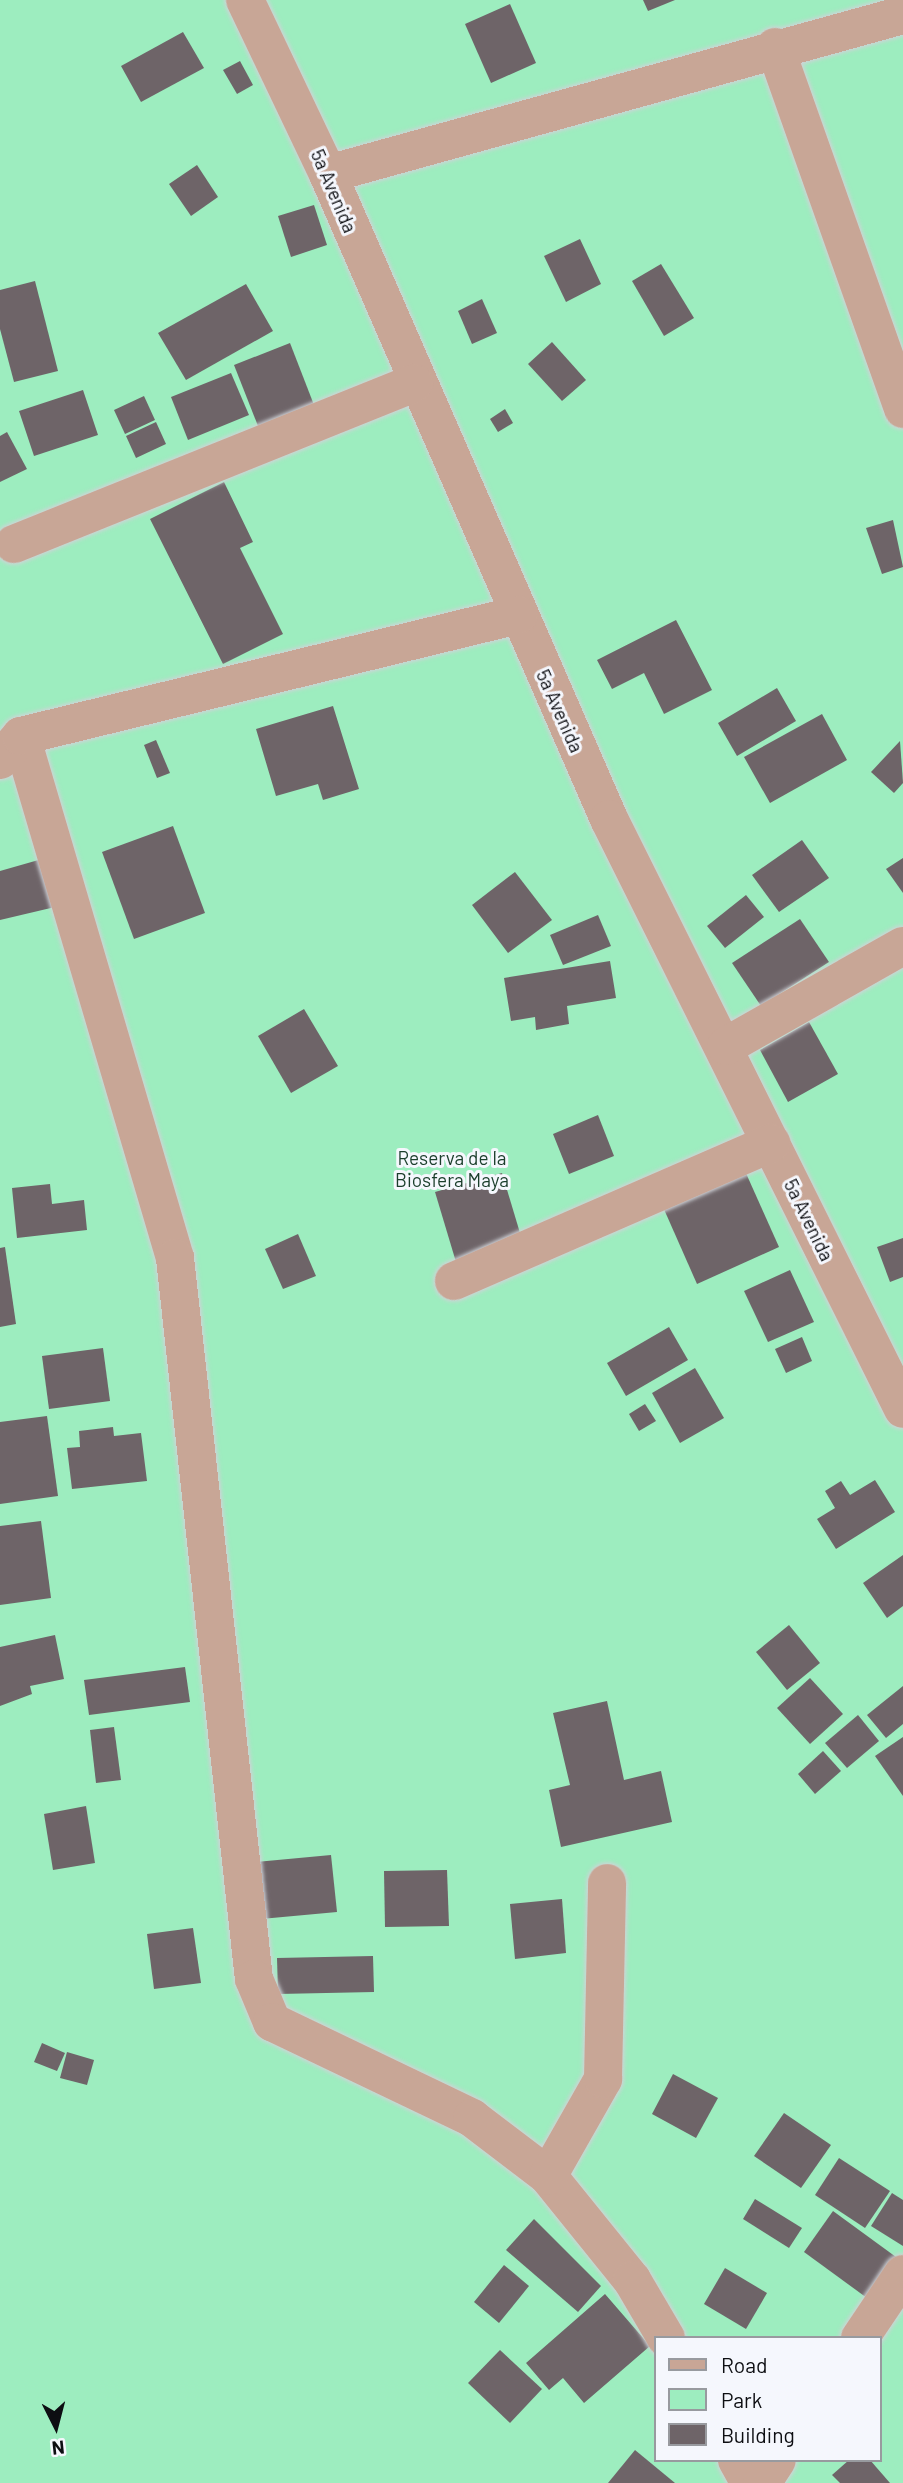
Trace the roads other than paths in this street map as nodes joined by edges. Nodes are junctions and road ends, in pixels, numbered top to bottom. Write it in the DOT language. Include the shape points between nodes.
graph roads {
  1 [pos="245,0"];
  2 [pos="903,15"];
  3 [pos="775,47"];
  4 [pos="328,174"];
  5 [pos="414,383"];
  6 [pos="903,409"];
  7 [pos="14,544"];
  8 [pos="518,615"];
  9 [pos="11,748"];
  10 [pos="903,946"];
  11 [pos="726,1046"];
  12 [pos="771,1143"];
  13 [pos="454,1281"];
  14 [pos="903,1409"];
  15 [pos="607,1883"];
  16 [pos="548,2176"];
  17 [pos="903,2274"];
  18 [pos="665,2336"];
  19 [pos="861,2336"];
  20 [pos="738,2462"];
  21 [pos="776,2462"];
  22 [pos="750,2483"];
  23 [pos="762,2483"];
  1 -- 4 [label="street, 5a Avenida"];
  2 -- 3 [label="street"];
  3 -- 4 [label="street"];
  3 -- 6 [label="street"];
  4 -- 5 [label="street, 5a Avenida"];
  5 -- 7 [label="street"];
  5 -- 8 [label="street, 5a Avenida"];
  8 -- 9 [label="street"];
  8 -- 11 [label="street, 5a Avenida" via="608,819"];
  9 -- 16 [label="street" via="175,1258 254,1979 272,2022 472,2118"];
  10 -- 11 [label="street"];
  11 -- 12 [label="street, 5a Avenida"];
  12 -- 13 [label="street"];
  12 -- 14 [label="street, 5a Avenida"];
  15 -- 16 [label="street" via="603,2079"];
  16 -- 18 [label="street" via="632,2280"];
  17 -- 19 [label="street"];
  20 -- 22 [label="street"];
  21 -- 23 [label="street"];
}
